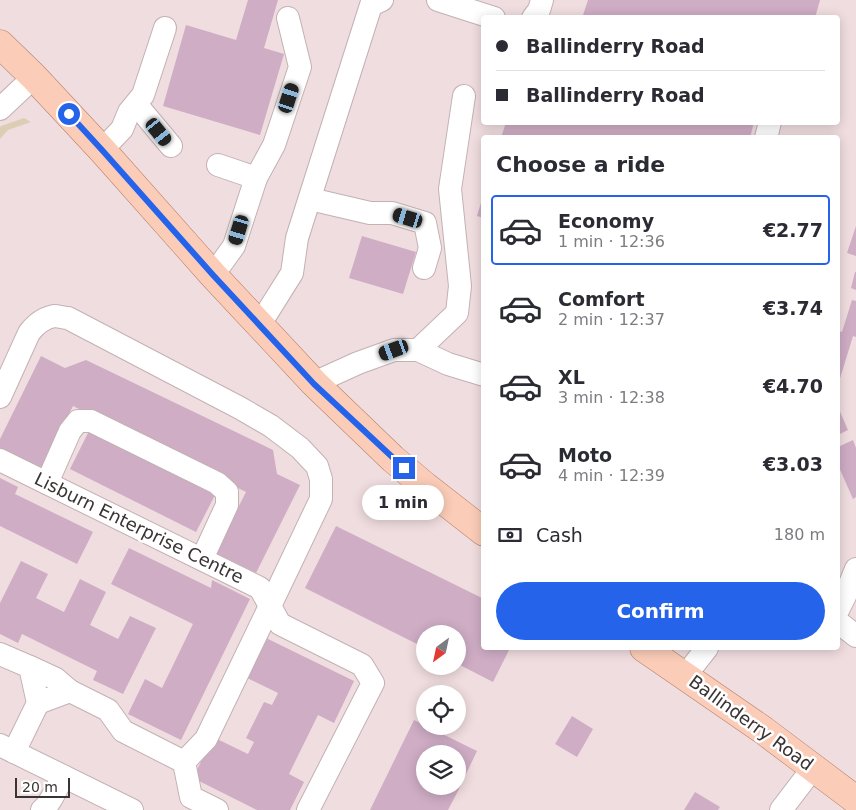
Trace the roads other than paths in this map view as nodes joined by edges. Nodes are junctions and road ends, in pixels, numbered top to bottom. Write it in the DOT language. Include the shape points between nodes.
graph roads {
  1 [pos="382,0"];
  2 [pos="438,0"];
  3 [pos="542,0"];
  4 [pos="485,15"];
  5 [pos="535,15"];
  6 [pos="288,18"];
  7 [pos="164,28"];
  8 [pos="0,44"];
  9 [pos="34,77"];
  10 [pos="464,96"];
  11 [pos="136,104"];
  12 [pos="0,108"];
  13 [pos="171,146"];
  14 [pos="102,150"];
  15 [pos="218,165"];
  16 [pos="256,178"];
  17 [pos="310,199"];
  18 [pos="424,268"];
  19 [pos="213,275"];
  20 [pos="260,324"];
  21 [pos="418,350"];
  22 [pos="481,374"];
  23 [pos="314,384"];
  24 [pos="0,397"];
  25 [pos="0,460"];
  26 [pos="47,483"];
  27 [pos="481,530"];
  28 [pos="202,559"];
  29 [pos="856,569"];
  30 [pos="270,606"];
  31 [pos="840,606"];
  32 [pos="840,624"];
  33 [pos="856,636"];
  34 [pos="647,650"];
  35 [pos="705,650"];
  36 [pos="0,654"];
  37 [pos="30,667"];
  38 [pos="685,676"];
  39 [pos="70,691"];
  40 [pos="38,703"];
  41 [pos="7,748"];
  42 [pos="184,762"];
  43 [pos="813,768"];
  44 [pos="63,776"];
  45 [pos="856,800"];
  46 [pos="127,809"];
  47 [pos="42,810"];
  48 [pos="217,810"];
  49 [pos="308,810"];
  50 [pos="781,810"];
  1 -- 17 [label="street" via="371,5"];
  2 -- 4 [label="street"];
  3 -- 5 [label="street"];
  6 -- 16 [label="street" via="300,67 274,145"];
  7 -- 11 [label="street" via="144,95"];
  8 -- 9 [label="main road"];
  9 -- 12 [label="street"];
  9 -- 14 [label="main road"];
  10 -- 21 [label="street" via="450,189 460,286 457,312"];
  11 -- 13 [label="street"];
  11 -- 14 [label="street" via="122,129"];
  14 -- 19 [label="main road"];
  15 -- 16 [label="street"];
  16 -- 19 [label="street" via="234,246"];
  17 -- 18 [label="street" via="370,213 392,213 425,223 430,248"];
  17 -- 20 [label="street" via="297,238 292,273"];
  19 -- 20 [label="main road"];
  20 -- 23 [label="main road"];
  21 -- 22 [label="street"];
  21 -- 23 [label="street" via="394,350"];
  23 -- 27 [label="main road" via="386,452"];
  24 -- 30 [label="street" via="29,332 49,318 68,318 240,408 300,448 317,466 321,479 320,499"];
  25 -- 26 [label="street, Lisburn Enterprise Centre"];
  26 -- 28 [label="street, Lisburn Enterprise Centre"];
  26 -- 28 [label="street" via="70,431 78,421 91,421 108,429 217,483 227,492 228,505"];
  28 -- 30 [label="street, Lisburn Enterprise Centre" via="260,588"];
  29 -- 31 [label="street"];
  30 -- 42 [label="street" via="206,739"];
  30 -- 49 [label="street, Lisburn Enterprise Centre" via="280,624 362,665 373,683"];
  32 -- 33 [label="street"];
  34 -- 38 [label="main road, Ballinderry Road"];
  35 -- 38 [label="street"];
  36 -- 37 [label="street"];
  37 -- 39 [label="street" via="56,679"];
  37 -- 40 [label="street"];
  38 -- 43 [label="main road, Ballinderry Road"];
  39 -- 40 [label="street"];
  39 -- 42 [label="street" via="108,710 123,731"];
  40 -- 41 [label="street"];
  41 -- 44 [label="street"];
  42 -- 48 [label="street" via="192,797"];
  43 -- 45 [label="main road, Ballinderry Road"];
  43 -- 50 [label="street"];
  44 -- 46 [label="street"];
  44 -- 47 [label="street"];
}
